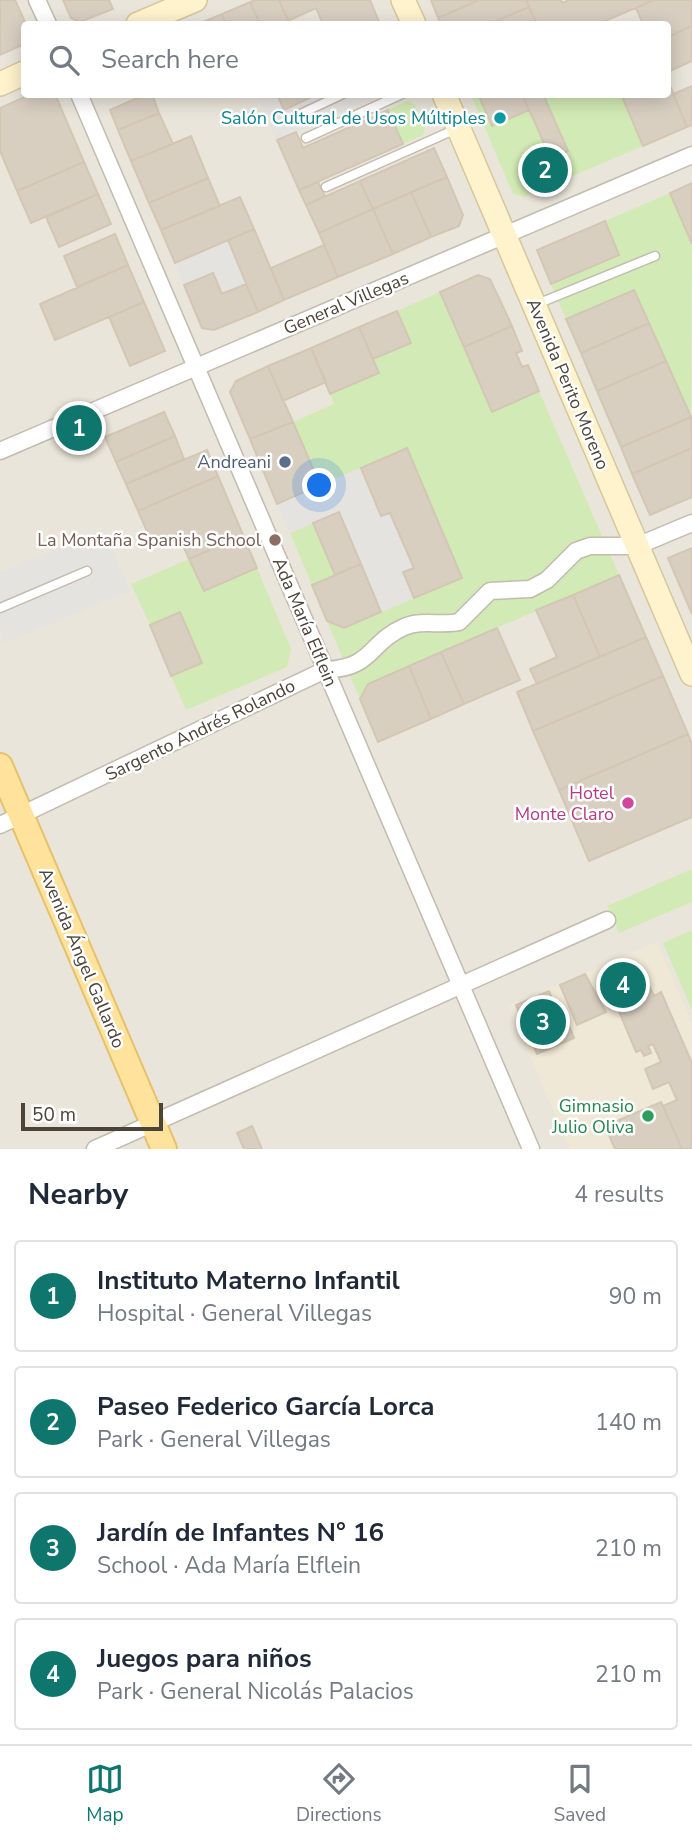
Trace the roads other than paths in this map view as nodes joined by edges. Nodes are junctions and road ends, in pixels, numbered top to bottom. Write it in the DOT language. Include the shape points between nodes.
graph roads {
  1 [pos="37,0"];
  2 [pos="195,0"];
  3 [pos="404,0"];
  4 [pos="47,21"];
  5 [pos="145,21"];
  6 [pos="412,21"];
  7 [pos="21,74"];
  8 [pos="0,84"];
  9 [pos="81,98"];
  10 [pos="334,98"];
  11 [pos="393,98"];
  12 [pos="446,98"];
  13 [pos="296,116"];
  14 [pos="459,128"];
  15 [pos="306,138"];
  16 [pos="692,155"];
  17 [pos="327,187"];
  18 [pos="504,235"];
  19 [pos="655,256"];
  20 [pos="534,305"];
  21 [pos="197,367"];
  22 [pos="0,451"];
  23 [pos="692,523"];
  24 [pos="637,547"];
  25 [pos="87,571"];
  26 [pos="0,608"];
  27 [pos="325,670"];
  28 [pos="692,674"];
  29 [pos="0,766"];
  30 [pos="10,821"];
  31 [pos="607,920"];
  32 [pos="460,984"];
  33 [pos="153,1124"];
  34 [pos="95,1149"];
  35 [pos="163,1149"];
  36 [pos="531,1149"];
  1 -- 4 [label="street"];
  2 -- 5 [label="main road"];
  3 -- 6 [label="main road"];
  7 -- 8 [label="main road"];
  9 -- 21 [label="street, Ada María Elflein"];
  10 -- 13 [label="lane"];
  11 -- 15 [label="lane"];
  12 -- 14 [label="main road, Avenida Perito Moreno"];
  14 -- 17 [label="lane"];
  14 -- 18 [label="main road, Avenida Perito Moreno"];
  16 -- 18 [label="street, General Villegas"];
  18 -- 20 [label="main road, Avenida Perito Moreno"];
  18 -- 21 [label="street, General Villegas"];
  19 -- 20 [label="lane"];
  20 -- 24 [label="main road, Avenida Perito Moreno"];
  21 -- 22 [label="street, General Villegas"];
  21 -- 27 [label="street, Ada María Elflein"];
  23 -- 24 [label="street, Sargento Andrés Rolando"];
  24 -- 27 [label="street, Sargento Andrés Rolando" via="590,546 576,551 539,586 490,591 459,622 404,626 359,664"];
  24 -- 28 [label="main road, Avenida Perito Moreno"];
  25 -- 26 [label="lane"];
  27 -- 30 [label="street, Sargento Andrés Rolando"];
  27 -- 32 [label="street, Ada María Elflein"];
  29 -- 30 [label="main road, Avenida Ángel Gallardo"];
  30 -- 33 [label="main road, Avenida Ángel Gallardo"];
  31 -- 32 [label="street"];
  32 -- 33 [label="street"];
  32 -- 36 [label="street, Ada María Elflein"];
  33 -- 34 [label="street"];
  33 -- 35 [label="main road, Avenida Ángel Gallardo"];
}
